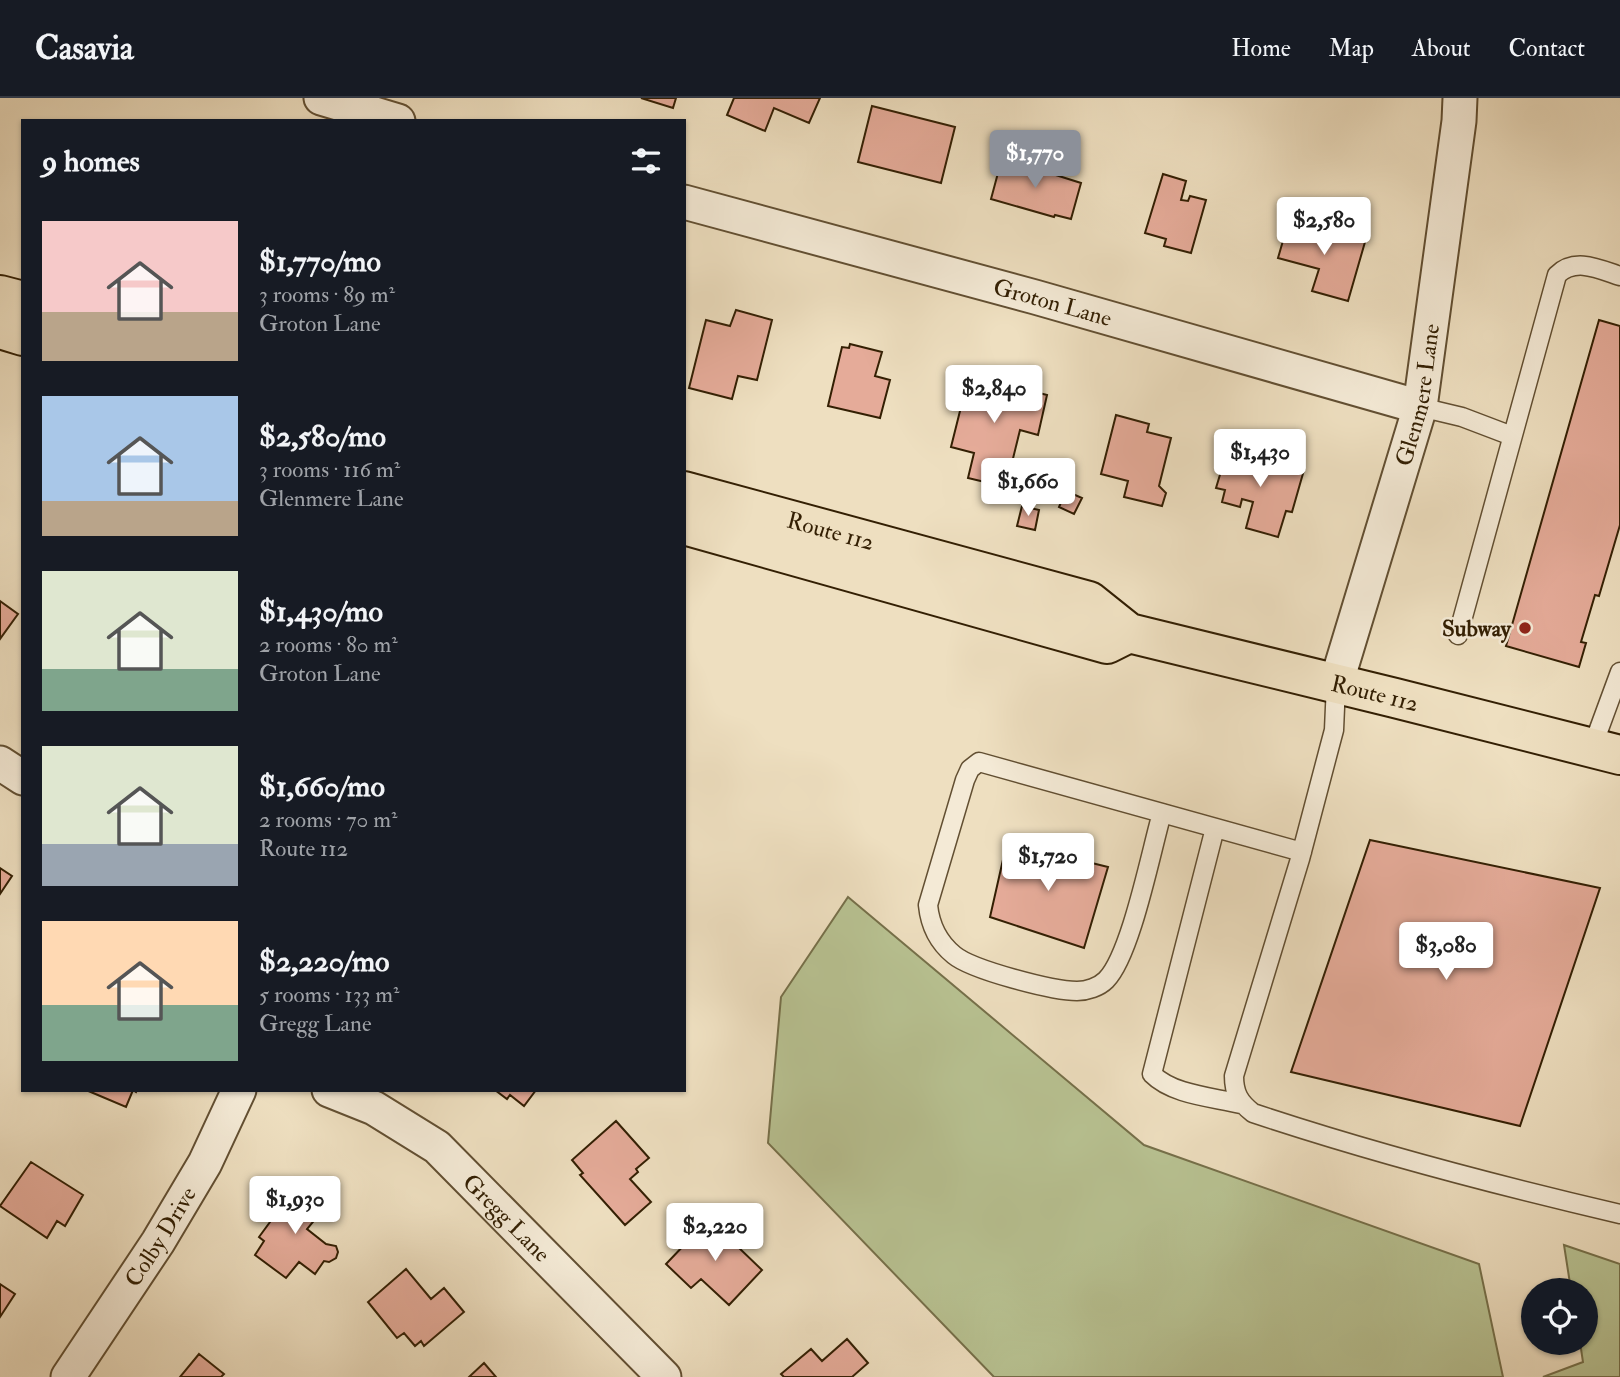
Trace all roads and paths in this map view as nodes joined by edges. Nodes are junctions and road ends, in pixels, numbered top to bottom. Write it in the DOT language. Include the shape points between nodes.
graph roads {
  1 [pos="320,98"];
  2 [pos="1460,98"];
  3 [pos="391,119"];
  4 [pos="686,203"];
  5 [pos="1620,276"];
  6 [pos="0,295"];
  7 [pos="21,300"];
  8 [pos="0,329"];
  9 [pos="21,335"];
  10 [pos="1420,407"];
  11 [pos="1512,436"];
  12 [pos="686,492"];
  13 [pos="686,526"];
  14 [pos="1129,633"];
  15 [pos="1458,635"];
  16 [pos="1620,672"];
  17 [pos="1336,684"];
  18 [pos="1606,752"];
  19 [pos="0,763"];
  20 [pos="21,777"];
  21 [pos="1162,813"];
  22 [pos="1215,828"];
  23 [pos="1302,852"];
  24 [pos="238,1092"];
  25 [pos="335,1092"];
  26 [pos="1241,1104"];
  27 [pos="1620,1214"];
  28 [pos="68,1377"];
  29 [pos="664,1377"];
  1 -- 3 [label="street"];
  2 -- 10 [label="street, Glenmere Lane"];
  4 -- 10 [label="street, Groton Lane"];
  5 -- 11 [label="lane" via="1574,265 1557,275"];
  6 -- 7 [label="main road"];
  8 -- 9 [label="main road"];
  10 -- 11 [label="lane"];
  10 -- 17 [label="street, Glenmere Lane"];
  11 -- 15 [label="lane"];
  12 -- 14 [label="main road, Route 112" via="1089,601"];
  13 -- 14 [label="main road, Route 112" via="1107,644"];
  14 -- 17 [label="main road, Route 112"];
  16 -- 18 [label="lane"];
  17 -- 18 [label="main road, Route 112"];
  17 -- 23 [label="lane" via="1335,730"];
  19 -- 20 [label="street"];
  21 -- 21 [label="lane" via="979,762 970,769 961,793 928,905 937,936 961,961 1007,976 1061,990 1096,987 1106,981 1123,951"];
  21 -- 22 [label="lane"];
  22 -- 23 [label="lane"];
  22 -- 26 [label="lane" via="1152,1074 1177,1089"];
  23 -- 26 [label="lane" via="1234,1076"];
  24 -- 28 [label="street, Colby Drive" via="205,1163 158,1242"];
  25 -- 29 [label="street, Gregg Lane" via="374,1108 437,1147"];
  26 -- 27 [label="lane" via="1252,1113 1369,1149"];
}
